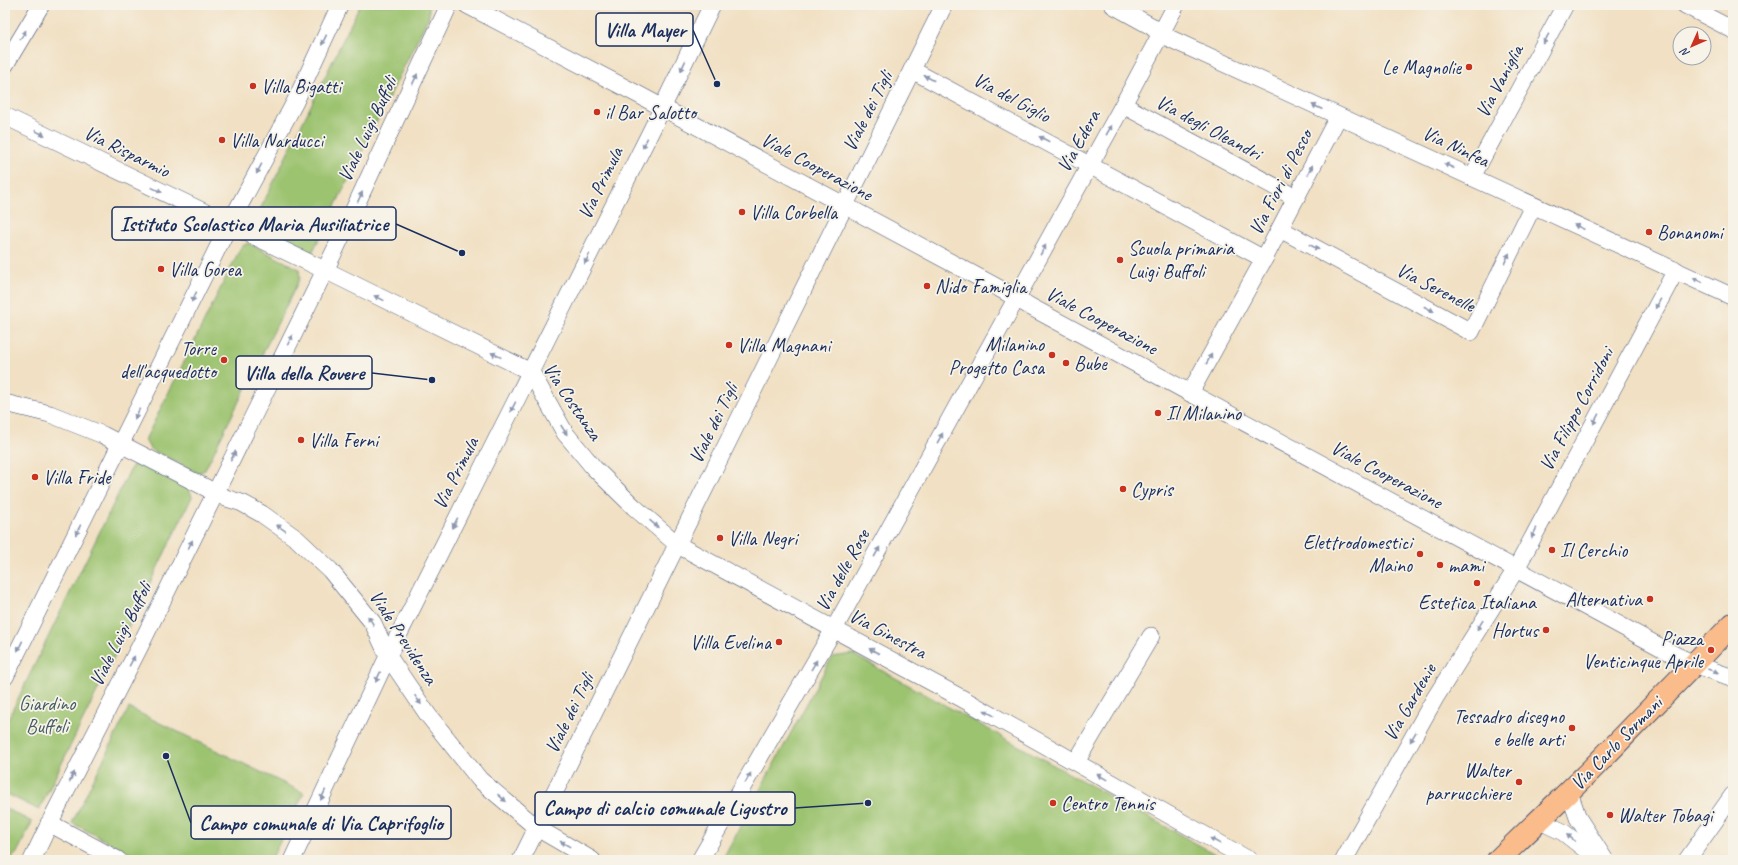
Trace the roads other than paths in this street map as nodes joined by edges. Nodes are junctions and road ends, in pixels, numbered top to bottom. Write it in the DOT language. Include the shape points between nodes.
graph roads {
  1 [pos="41,5"];
  2 [pos="340,5"];
  3 [pos="448,5"];
  4 [pos="467,5"];
  5 [pos="712,5"];
  6 [pos="944,5"];
  7 [pos="1114,5"];
  8 [pos="1176,5"];
  9 [pos="1565,5"];
  10 [pos="1685,5"];
  11 [pos="1733,30"];
  12 [pos="1160,34"];
  13 [pos="5,65"];
  14 [pos="912,70"];
  15 [pos="1123,105"];
  16 [pos="661,107"];
  17 [pos="5,116"];
  18 [pos="1338,117"];
  19 [pos="1090,164"];
  20 [pos="1472,177"];
  21 [pos="1296,198"];
  22 [pos="844,205"];
  23 [pos="1533,206"];
  24 [pos="229,225"];
  25 [pos="1280,229"];
  26 [pos="1264,259"];
  27 [pos="324,270"];
  28 [pos="1676,270"];
  29 [pos="1733,297"];
  30 [pos="1017,298"];
  31 [pos="531,372"];
  32 [pos="1190,393"];
  33 [pos="5,403"];
  34 [pos="122,445"];
  35 [pos="216,492"];
  36 [pos="678,544"];
  37 [pos="1516,569"];
  38 [pos="1733,624"];
  39 [pos="834,630"];
  40 [pos="1151,636"];
  41 [pos="388,656"];
  42 [pos="1694,664"];
  43 [pos="5,677"];
  44 [pos="1733,678"];
  45 [pos="1076,762"];
  46 [pos="1569,792"];
  47 [pos="1733,795"];
  48 [pos="1540,821"];
  49 [pos="50,823"];
  50 [pos="537,828"];
  51 [pos="1691,855"];
  52 [pos="32,860"];
  53 [pos="118,860"];
  54 [pos="292,860"];
  55 [pos="521,860"];
  56 [pos="592,860"];
  57 [pos="700,860"];
  58 [pos="1249,860"];
  59 [pos="1344,860"];
  60 [pos="1498,860"];
  61 [pos="1599,860"];
  62 [pos="1605,860"];
  13 -- 1 [label="street, one-way"];
  2 -- 24 [label="street, one-way" via="295,102"];
  27 -- 3 [label="street, Viale Luigi Buffoli, one-way"];
  4 -- 16 [label="street, Viale Cooperazione"];
  5 -- 16 [label="street, Via Primula, one-way"];
  6 -- 14 [label="street, Viale dei Tigli"];
  7 -- 12 [label="street, Via Ninfea"];
  8 -- 12 [label="street, Via Edera"];
  9 -- 20 [label="street, Via Vaniglia, one-way"];
  10 -- 11 [label="street"];
  12 -- 15 [label="street, Via Edera"];
  18 -- 12 [label="street, Via Ninfea, one-way"];
  19 -- 14 [label="street, Via del Giglio, one-way"];
  14 -- 22 [label="street, Viale dei Tigli"];
  19 -- 15 [label="street, Via Edera, one-way"];
  15 -- 21 [label="street, Via degli Oleandri"];
  16 -- 22 [label="street, Viale Cooperazione"];
  16 -- 31 [label="street, Via Primula, one-way"];
  17 -- 24 [label="street, Via Risparmio, one-way"];
  20 -- 18 [label="street, Via Ninfea, one-way"];
  21 -- 18 [label="street, Via Fiori di Pesco, one-way"];
  19 -- 26 [label="street, Via del Giglio"];
  30 -- 19 [label="street, Via Edera, one-way"];
  20 -- 23 [label="street, Via Ninfea"];
  21 -- 25 [label="street, Via Fiori di Pesco"];
  22 -- 30 [label="street, Viale Cooperazione"];
  22 -- 36 [label="street, Viale dei Tigli"];
  25 -- 23 [label="street, Via Serenelle, one-way" via="1471,332"];
  28 -- 23 [label="street, Via Ninfea, one-way"];
  24 -- 27 [label="street"];
  24 -- 34 [label="street, one-way"];
  25 -- 26 [label="street, Via Fiori di Pesco"];
  32 -- 26 [label="street, Via Fiori di Pesco, one-way"];
  31 -- 27 [label="street, Via Costanza, one-way"];
  35 -- 27 [label="street, Viale Luigi Buffoli, one-way"];
  29 -- 28 [label="street, Via Ninfea, one-way"];
  28 -- 37 [label="street, Via Filippo Corridoni, one-way"];
  30 -- 32 [label="street, Viale Cooperazione"];
  39 -- 30 [label="street, Via delle Rose, one-way"];
  31 -- 36 [label="street, Via Costanza, one-way" via="565,433 594,468 634,507"];
  31 -- 41 [label="street, Via Primula, one-way"];
  32 -- 37 [label="street, Viale Cooperazione"];
  33 -- 34 [label="street" via="50,414"];
  34 -- 35 [label="street"];
  34 -- 43 [label="street, one-way"];
  41 -- 35 [label="street, Viale Previdenza, one-way" via="373,623 330,570 297,539 262,514"];
  49 -- 35 [label="street, Viale Luigi Buffoli, one-way"];
  36 -- 39 [label="street, Via Ginestra"];
  36 -- 50 [label="street, Viale dei Tigli"];
  37 -- 42 [label="street, Viale Cooperazione"];
  37 -- 59 [label="street, Via Gardenie, one-way" via="1435,698"];
  38 -- 42 [label="main road, Via Carlo Sormani"];
  45 -- 39 [label="street, Via Ginestra, one-way"];
  57 -- 39 [label="street, Via delle Rose, one-way"];
  40 -- 45 [label="street"];
  41 -- 50 [label="street, Viale Previdenza, one-way" via="428,715 480,780"];
  41 -- 54 [label="street, Via Primula, one-way"];
  42 -- 44 [label="street, one-way"];
  42 -- 46 [label="main road, Via Carlo Sormani"];
  58 -- 45 [label="street, Via Ginestra, one-way"];
  46 -- 48 [label="main road, Via Carlo Sormani"];
  46 -- 62 [label="street" via="1578,818"];
  47 -- 51 [label="street"];
  48 -- 60 [label="main road, Via Carlo Sormani"];
  61 -- 48 [label="street, one-way" via="1563,832"];
  49 -- 52 [label="street, Viale Luigi Buffoli"];
  49 -- 53 [label="street"];
  50 -- 55 [label="street, Viale dei Tigli"];
  56 -- 50 [label="street, Viale Previdenza, one-way"];
}
